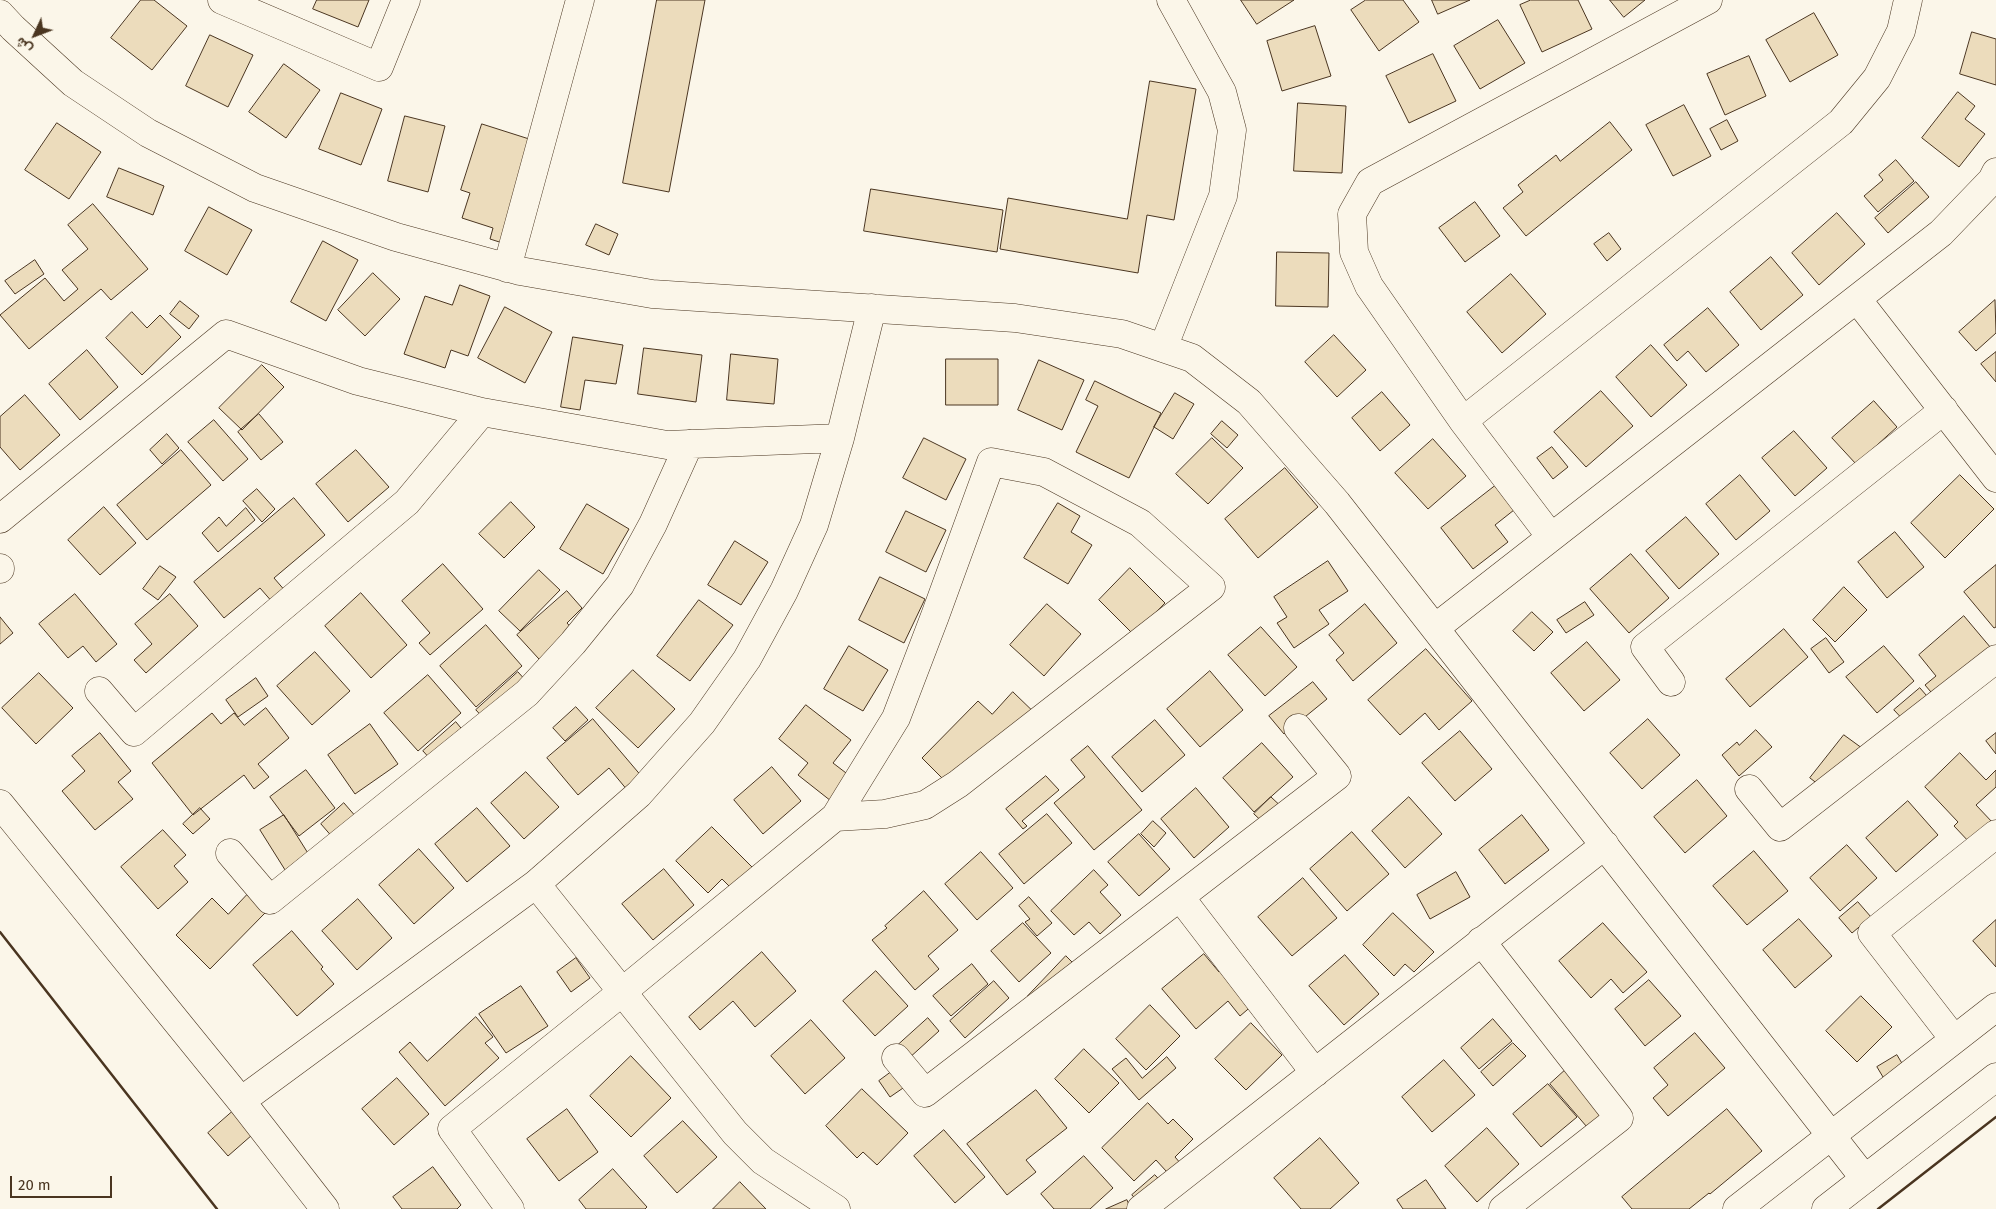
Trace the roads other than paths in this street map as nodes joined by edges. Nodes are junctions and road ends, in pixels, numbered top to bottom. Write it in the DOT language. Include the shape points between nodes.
graph roads {
  1 [pos="222,0"];
  2 [pos="406,0"];
  3 [pos="580,0"];
  4 [pos="1171,0"];
  5 [pos="1708,0"];
  6 [pos="1908,0"];
  7 [pos="0,14"];
  8 [pos="1996,172"];
  9 [pos="507,268"];
  10 [pos="1857,299"];
  11 [pos="872,308"];
  12 [pos="1163,348"];
  13 [pos="1944,410"];
  14 [pos="482,412"];
  15 [pos="1463,421"];
  16 [pos="840,438"];
  17 [pos="689,444"];
  18 [pos="1996,478"];
  19 [pos="0,519"];
  20 [pos="1552,537"];
  21 [pos="1435,628"];
  22 [pos="1996,659"];
  23 [pos="1671,682"];
  24 [pos="99,691"];
  25 [pos="1298,728"];
  26 [pos="1749,789"];
  27 [pos="0,804"];
  28 [pos="835,817"];
  29 [pos="1996,834"];
  30 [pos="1605,845"];
  31 [pos="230,853"];
  32 [pos="536,884"];
  33 [pos="1180,897"];
  34 [pos="1481,942"];
  35 [pos="622,992"];
  36 [pos="1996,1007"];
  37 [pos="1954,1039"];
  38 [pos="896,1058"];
  39 [pos="1315,1073"];
  40 [pos="1996,1077"];
  41 [pos="241,1101"];
  42 [pos="1833,1135"];
  43 [pos="1866,1178"];
  44 [pos="325,1209"];
  45 [pos="510,1209"];
  46 [pos="836,1209"];
  47 [pos="1141,1209"];
  48 [pos="1503,1209"];
  49 [pos="1737,1209"];
  50 [pos="1826,1209"];
  1 -- 2 [label="street" via="380,67"];
  3 -- 9 [label="street"];
  4 -- 12 [label="street" via="1222,92 1232,130 1222,196"];
  5 -- 15 [label="street" via="1370,182 1352,214 1354,252 1369,286"];
  6 -- 15 [label="street" via="1901,31 1877,78 1842,122"];
  7 -- 9 [label="street" via="73,84 148,133 255,188 396,237"];
  8 -- 10 [label="street" via="1941,233"];
  9 -- 11 [label="street" via="652,294"];
  10 -- 13 [label="street"];
  10 -- 20 [label="street"];
  11 -- 12 [label="street" via="1015,318 1122,334"];
  11 -- 16 [label="street"];
  12 -- 21 [label="street" via="1192,358 1249,402 1337,503"];
  13 -- 18 [label="street"];
  13 -- 23 [label="street" via="1645,647"];
  14 -- 17 [label="street" via="667,444"];
  14 -- 19 [label="street" via="358,381 226,334"];
  14 -- 24 [label="street" via="407,502 134,732"];
  15 -- 20 [label="street"];
  16 -- 17 [label="street"];
  16 -- 32 [label="street" via="814,525 784,590 741,667 702,723 639,794"];
  17 -- 31 [label="street" via="653,524 620,585 527,693 270,900"];
  20 -- 21 [label="street"];
  21 -- 30 [label="street"];
  22 -- 26 [label="street" via="1780,826"];
  25 -- 33 [label="street" via="1337,776"];
  27 -- 41 [label="street"];
  28 -- 28 [label="street" via="896,718 991,462 1044,472 1140,522 1211,587 958,784 925,805 885,814"];
  28 -- 35 [label="street"];
  29 -- 37 [label="street" via="1872,932"];
  30 -- 34 [label="street"];
  30 -- 42 [label="street"];
  32 -- 35 [label="street"];
  32 -- 41 [label="street"];
  33 -- 38 [label="street" via="925,1093"];
  33 -- 39 [label="street"];
  34 -- 39 [label="street"];
  34 -- 48 [label="street" via="1618,1118"];
  35 -- 45 [label="street" via="452,1129"];
  35 -- 46 [label="street" via="735,1133 763,1161"];
  36 -- 37 [label="street"];
  37 -- 42 [label="street"];
  39 -- 47 [label="street"];
  40 -- 43 [label="street"];
  41 -- 44 [label="street"];
  42 -- 43 [label="street"];
  42 -- 49 [label="street"];
  43 -- 50 [label="street"];
}
